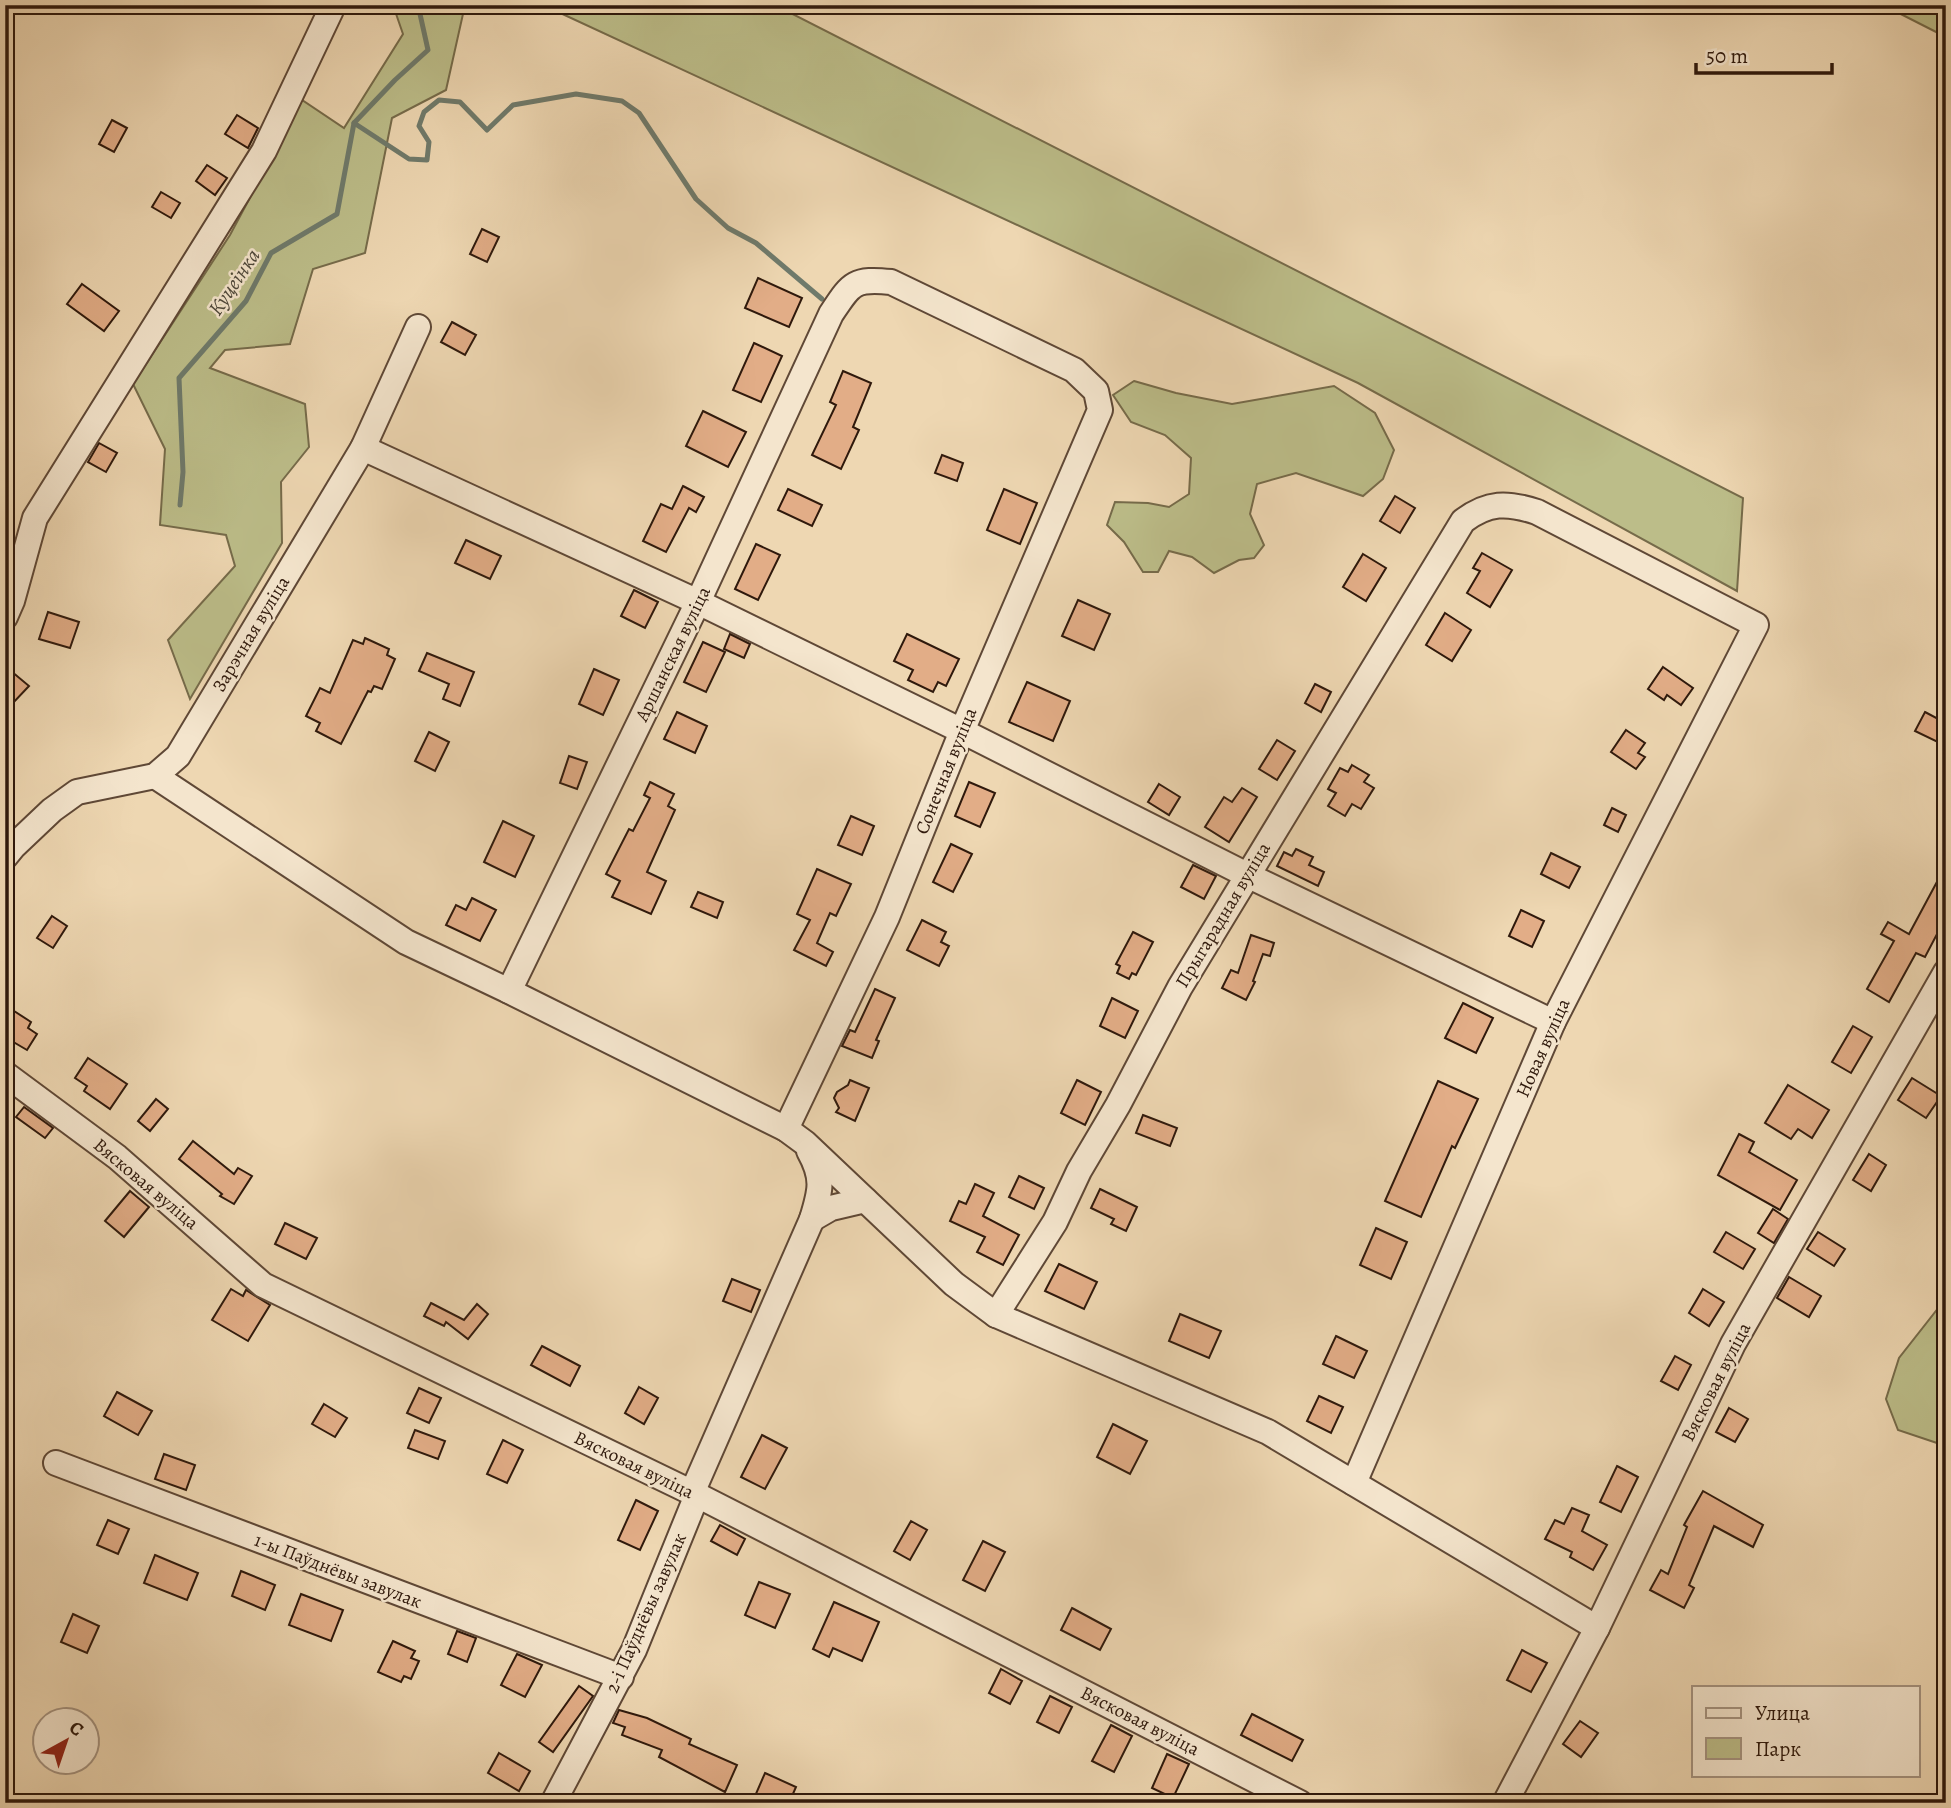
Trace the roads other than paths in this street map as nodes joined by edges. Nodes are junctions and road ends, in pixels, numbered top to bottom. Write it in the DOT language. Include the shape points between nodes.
graph roads {
  1 [pos="331,10"];
  2 [pos="418,327"];
  3 [pos="1100,410"];
  4 [pos="363,447"];
  5 [pos="1463,522"];
  6 [pos="698,602"];
  7 [pos="5,617"];
  8 [pos="962,730"];
  9 [pos="155,776"];
  10 [pos="5,857"];
  11 [pos="1247,875"];
  12 [pos="1946,972"];
  13 [pos="509,991"];
  14 [pos="1553,1022"];
  15 [pos="5,1074"];
  16 [pos="796,1136"];
  17 [pos="864,1200"];
  18 [pos="812,1219"];
  19 [pos="996,1315"];
  20 [pos="56,1463"];
  21 [pos="1354,1483"];
  22 [pos="694,1494"];
  23 [pos="1597,1628"];
  24 [pos="621,1677"];
  25 [pos="553,1803"];
  26 [pos="1300,1803"];
  27 [pos="1505,1803"];
  1 -- 7 [label="street" via="264,151 35,518"];
  2 -- 4 [label="street, Зарэчная вуліца"];
  3 -- 6 [label="street, Аршанская вуліца" via="1096,391 1074,370 891,282 866,280 847,290 831,314"];
  3 -- 8 [label="street, Сонечная вуліца"];
  4 -- 6 [label="street"];
  4 -- 9 [label="street, Зарэчная вуліца" via="178,756"];
  5 -- 11 [label="street, Прыгарадная вуліца"];
  5 -- 14 [label="street, Новая вуліца" via="1478,510 1498,505 1527,509 1756,625"];
  6 -- 8 [label="street"];
  6 -- 13 [label="street, Аршанская вуліца"];
  8 -- 11 [label="street"];
  8 -- 16 [label="street, Сонечная вуліца"];
  9 -- 10 [label="street" via="78,792 52,810"];
  9 -- 13 [label="street" via="406,942"];
  11 -- 14 [label="street"];
  11 -- 19 [label="street, Прыгарадная вуліца" via="1180,987 1055,1222"];
  12 -- 23 [label="street, Вясковая вуліца" via="1733,1344"];
  13 -- 16 [label="street"];
  14 -- 21 [label="street, Новая вуліца"];
  15 -- 22 [label="street, Вясковая вуліца" via="117,1157 262,1285"];
  16 -- 17 [label="street"];
  16 -- 18 [label="street, 2-і Паўднёвы завулак" via="819,1172"];
  17 -- 18 [label="street" via="831,1208"];
  17 -- 19 [label="street" via="954,1284"];
  18 -- 22 [label="street, 2-і Паўднёвы завулак"];
  19 -- 21 [label="street" via="1268,1432"];
  20 -- 24 [label="street, 1-ы Паўднёвы завулак"];
  21 -- 23 [label="street"];
  22 -- 24 [label="street, 2-і Паўднёвы завулак"];
  22 -- 26 [label="street, Вясковая вуліца"];
  23 -- 27 [label="street, Вясковая вуліца"];
  24 -- 25 [label="street, 2-і Паўднёвы завулак"];
}
